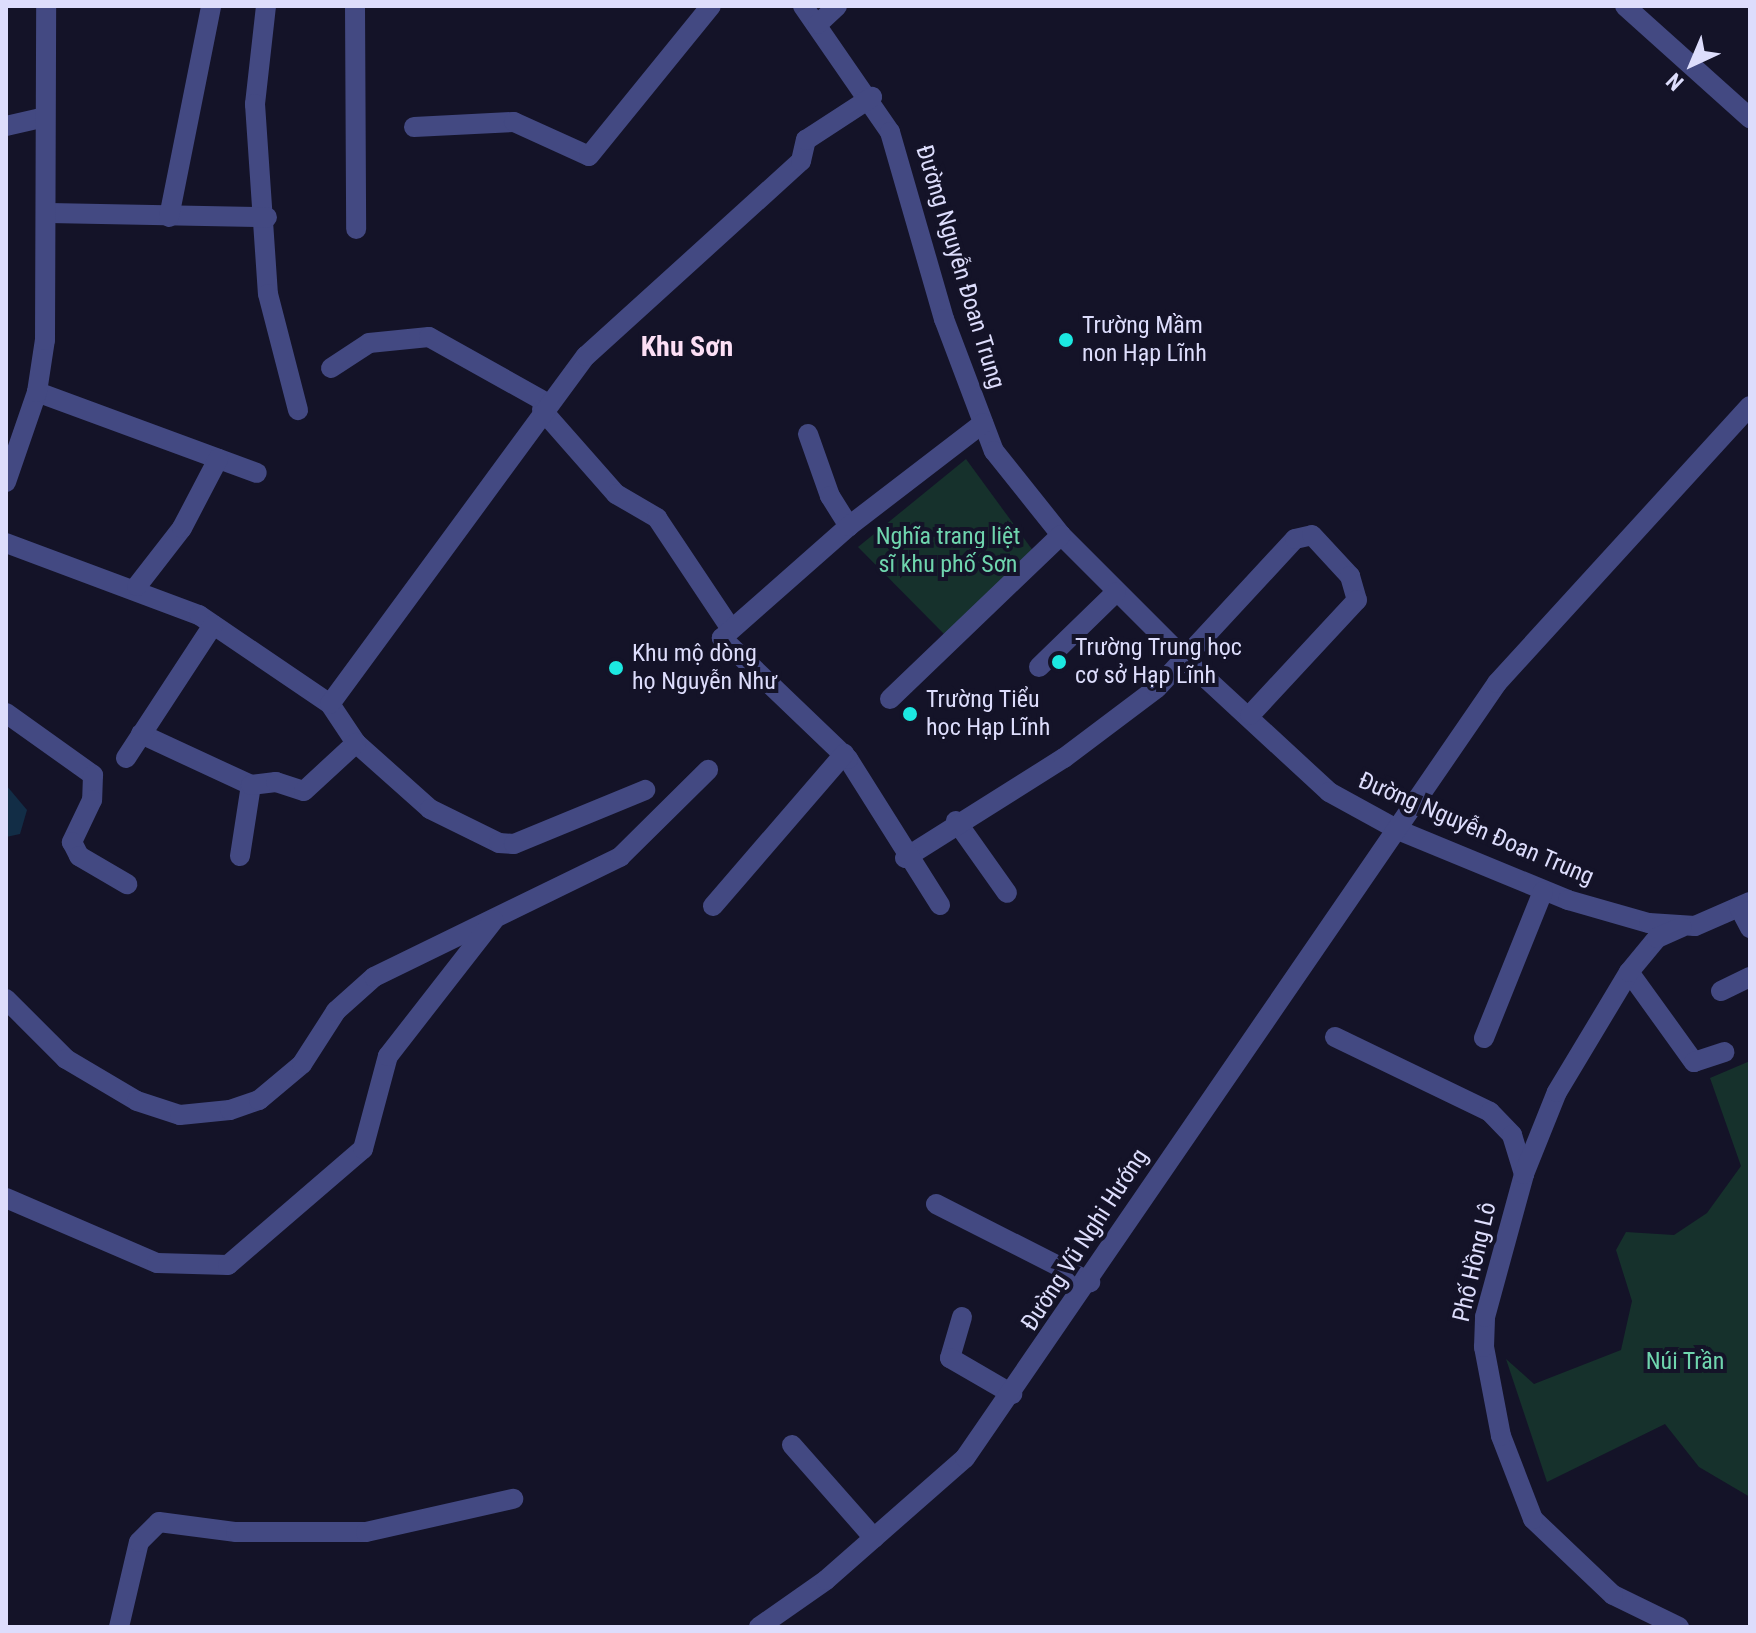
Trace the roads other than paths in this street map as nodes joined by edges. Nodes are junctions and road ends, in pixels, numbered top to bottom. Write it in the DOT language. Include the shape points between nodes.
graph roads {
  1 [pos="46,6"];
  2 [pos="211,6"];
  3 [pos="266,6"];
  4 [pos="355,6"];
  5 [pos="711,6"];
  6 [pos="803,6"];
  7 [pos="837,6"];
  8 [pos="1625,6"];
  9 [pos="818,24"];
  10 [pos="872,97"];
  11 [pos="42,118"];
  12 [pos="1750,118"];
  13 [pos="6,126"];
  14 [pos="414,127"];
  15 [pos="49,213"];
  16 [pos="169,217"];
  17 [pos="267,217"];
  18 [pos="356,229"];
  19 [pos="331,368"];
  20 [pos="37,392"];
  21 [pos="545,406"];
  22 [pos="1750,406"];
  23 [pos="298,410"];
  24 [pos="983,423"];
  25 [pos="13,432"];
  26 [pos="808,434"];
  27 [pos="218,459"];
  28 [pos="257,473"];
  29 [pos="6,482"];
  30 [pos="849,526"];
  31 [pos="1061,535"];
  32 [pos="6,543"];
  33 [pos="137,586"];
  34 [pos="1116,592"];
  35 [pos="213,625"];
  36 [pos="729,626"];
  37 [pos="1185,659"];
  38 [pos="1039,667"];
  39 [pos="890,699"];
  40 [pos="330,704"];
  41 [pos="6,713"];
  42 [pos="1250,715"];
  43 [pos="141,734"];
  44 [pos="356,743"];
  45 [pos="844,754"];
  46 [pos="126,758"];
  47 [pos="708,770"];
  48 [pos="251,785"];
  49 [pos="645,790"];
  50 [pos="956,821"];
  51 [pos="1398,830"];
  52 [pos="240,856"];
  53 [pos="905,858"];
  54 [pos="127,884"];
  55 [pos="1543,891"];
  56 [pos="1007,893"];
  57 [pos="940,905"];
  58 [pos="1744,905"];
  59 [pos="713,906"];
  60 [pos="497,917"];
  61 [pos="1682,927"];
  62 [pos="1750,928"];
  63 [pos="1629,972"];
  64 [pos="1750,977"];
  65 [pos="1721,991"];
  66 [pos="6,999"];
  67 [pos="15,1021"];
  68 [pos="1335,1037"];
  69 [pos="1484,1038"];
  70 [pos="1724,1052"];
  71 [pos="1524,1174"];
  72 [pos="6,1198"];
  73 [pos="936,1204"];
  74 [pos="1090,1282"];
  75 [pos="962,1317"];
  76 [pos="1012,1394"];
  77 [pos="792,1445"];
  78 [pos="513,1499"];
  79 [pos="874,1538"];
  80 [pos="119,1627"];
  81 [pos="759,1627"];
  82 [pos="1679,1627"];
  1 -- 11 [label="street"];
  2 -- 16 [label="street"];
  3 -- 17 [label="street" via="255,104"];
  4 -- 18 [label="street"];
  5 -- 14 [label="street" via="589,156 514,122"];
  6 -- 9 [label="street, Đường Nguyễn Đoan Trung"];
  7 -- 9 [label="street"];
  8 -- 12 [label="street"];
  9 -- 10 [label="street, Đường Nguyễn Đoan Trung"];
  10 -- 21 [label="street" via="806,140 801,161 710,237"];
  10 -- 24 [label="street, Đường Nguyễn Đoan Trung" via="899,159 944,319"];
  11 -- 13 [label="street"];
  11 -- 15 [label="street"];
  15 -- 16 [label="street"];
  15 -- 20 [label="street"];
  16 -- 17 [label="street"];
  17 -- 23 [label="street" via="268,294"];
  19 -- 21 [label="street" via="369,343 429,337"];
  20 -- 25 [label="street"];
  20 -- 27 [label="street"];
  21 -- 36 [label="street" via="616,494 657,518"];
  21 -- 40 [label="street"];
  22 -- 51 [label="street, Đường Vũ Nghi Hướng" via="1497,683"];
  24 -- 30 [label="street"];
  24 -- 31 [label="street, Đường Nguyễn Đoan Trung" via="1011,479"];
  25 -- 29 [label="street"];
  26 -- 30 [label="street" via="830,496"];
  27 -- 28 [label="street"];
  27 -- 33 [label="street" via="182,528"];
  30 -- 36 [label="street"];
  31 -- 34 [label="street, Đường Nguyễn Đoan Trung"];
  31 -- 39 [label="street"];
  32 -- 33 [label="street"];
  33 -- 35 [label="street"];
  34 -- 37 [label="street, Đường Nguyễn Đoan Trung"];
  34 -- 38 [label="street"];
  35 -- 40 [label="street"];
  35 -- 43 [label="street"];
  36 -- 45 [label="street" via="722,638 729,652"];
  37 -- 42 [label="street, Đường Nguyễn Đoan Trung"];
  37 -- 42 [label="street" via="1295,539 1312,535 1350,576 1357,600"];
  37 -- 50 [label="street" via="1064,758"];
  40 -- 44 [label="street"];
  41 -- 54 [label="street" via="93,775 92,800 72,842 79,856"];
  42 -- 51 [label="street, Đường Nguyễn Đoan Trung" via="1329,792"];
  43 -- 46 [label="street"];
  43 -- 48 [label="street"];
  44 -- 48 [label="street" via="304,791 276,782"];
  44 -- 49 [label="street" via="430,809 499,843 514,844"];
  45 -- 53 [label="street"];
  45 -- 59 [label="street"];
  47 -- 60 [label="street" via="620,857"];
  48 -- 52 [label="street"];
  50 -- 53 [label="street"];
  50 -- 56 [label="street"];
  51 -- 55 [label="street, Đường Nguyễn Đoan Trung"];
  51 -- 74 [label="street, Đường Vũ Nghi Hướng"];
  53 -- 57 [label="street"];
  55 -- 61 [label="street, Đường Nguyễn Đoan Trung"];
  55 -- 69 [label="street"];
  58 -- 61 [label="street"];
  58 -- 62 [label="street"];
  60 -- 67 [label="street" via="374,977 336,1011 284,1079 259,1100 217,1114 180,1115 137,1101"];
  60 -- 72 [label="street" via="388,1056 363,1149 228,1265 157,1263"];
  61 -- 63 [label="street, Phố Hồng Lô" via="1657,938"];
  63 -- 70 [label="street" via="1694,1062"];
  63 -- 71 [label="street, Phố Hồng Lô" via="1557,1092"];
  64 -- 65 [label="street"];
  66 -- 67 [label="street"];
  68 -- 71 [label="street" via="1490,1112 1512,1135"];
  71 -- 82 [label="street, Phố Hồng Lô" via="1485,1317 1484,1347 1514,1477 1533,1519 1584,1572 1640,1613"];
  73 -- 74 [label="street"];
  74 -- 76 [label="street, Đường Vũ Nghi Hướng"];
  75 -- 76 [label="street" via="950,1358"];
  76 -- 79 [label="street, Đường Vũ Nghi Hướng" via="965,1458"];
  77 -- 79 [label="street"];
  78 -- 80 [label="street" via="366,1532 236,1532 159,1522 139,1542"];
  79 -- 81 [label="street, Đường Vũ Nghi Hướng"];
}
